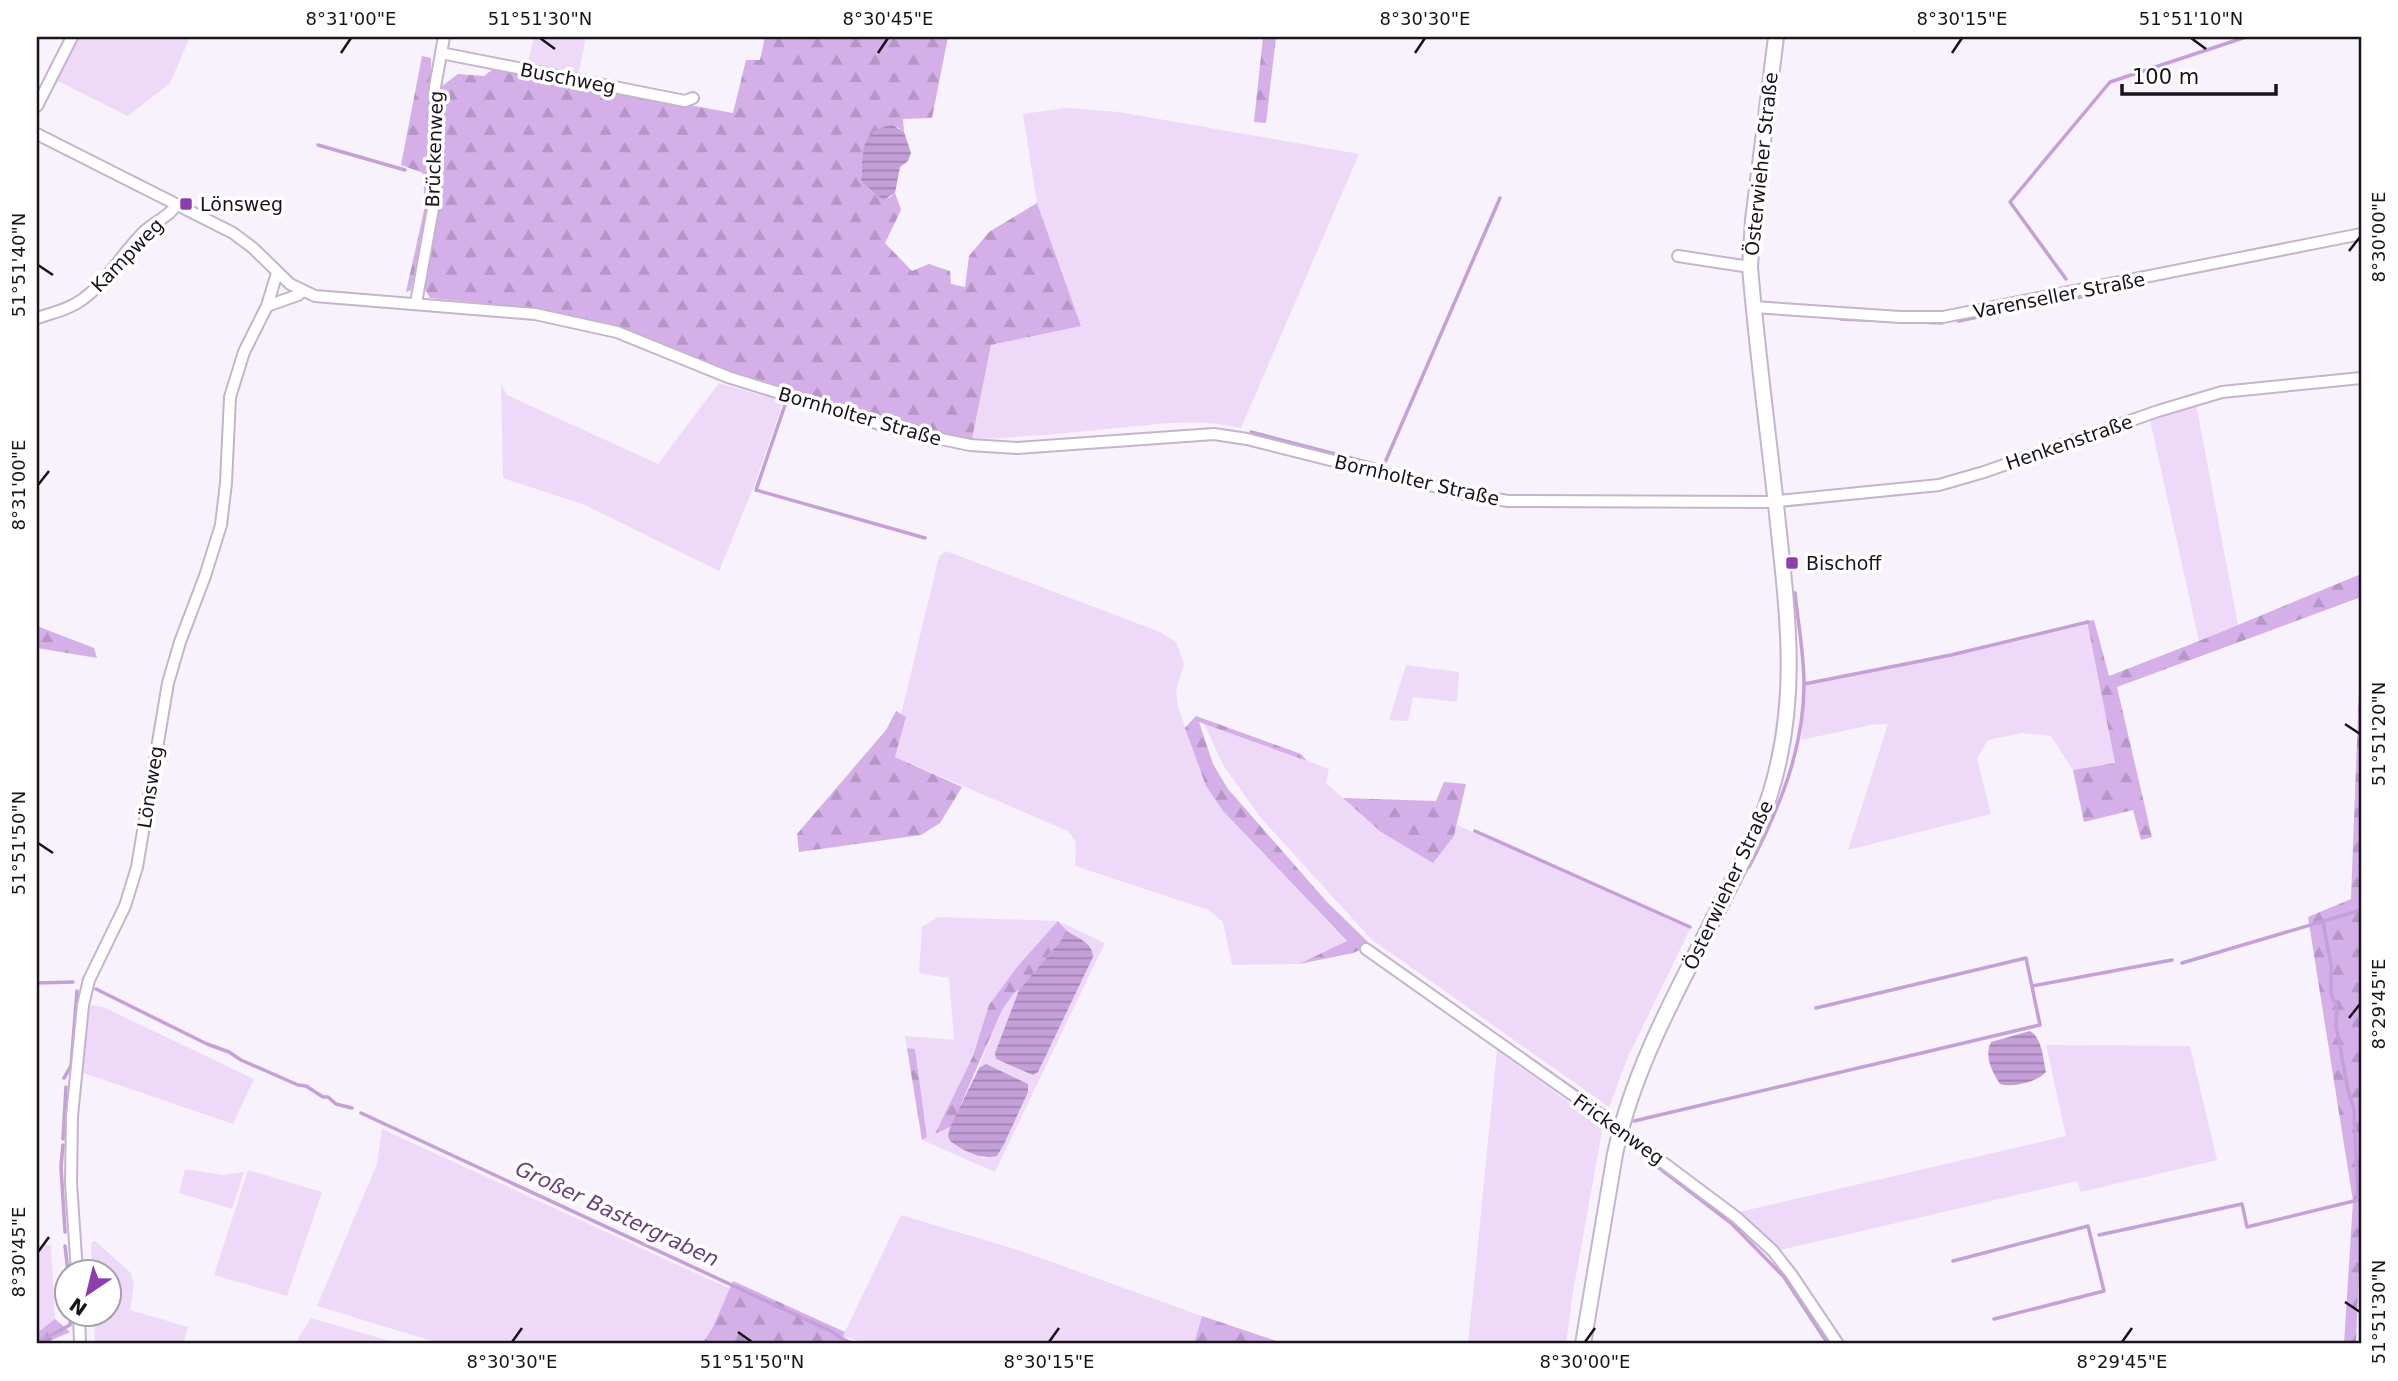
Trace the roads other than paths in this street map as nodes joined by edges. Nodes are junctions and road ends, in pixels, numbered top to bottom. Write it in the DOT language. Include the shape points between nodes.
graph roads {
  1 [pos="72,37"];
  2 [pos="444,37"];
  3 [pos="1776,37"];
  4 [pos="441,53"];
  5 [pos="693,98"];
  6 [pos="37,106"];
  7 [pos="37,134"];
  8 [pos="176,205"];
  9 [pos="2361,234"];
  10 [pos="1678,256"];
  11 [pos="1750,267"];
  12 [pos="277,273"];
  13 [pos="303,291"];
  14 [pos="416,303"];
  15 [pos="267,306"];
  16 [pos="1754,307"];
  17 [pos="37,318"];
  18 [pos="2361,378"];
  19 [pos="1775,501"];
  20 [pos="1366,949"];
  21 [pos="1620,1129"];
  22 [pos="76,1258"];
  23 [pos="1583,1344"];
  24 [pos="1838,1344"];
  1 -- 6 [label="street"];
  2 -- 4 [label="street, Brückenweg"];
  3 -- 11 [label="street, Österwieher Straße"];
  4 -- 5 [label="street, Buschweg" via="685,101"];
  4 -- 14 [label="street, Brückenweg" via="435,87 434,203"];
  7 -- 8 [label="street, Bornholter Straße"];
  8 -- 12 [label="street, Bornholter Straße" via="233,233"];
  8 -- 17 [label="street, Kampweg" via="146,230 82,300"];
  9 -- 16 [label="street, Varenseller Straße" via="1943,317"];
  10 -- 11 [label="street"];
  11 -- 16 [label="street, Österwieher Straße"];
  12 -- 13 [label="street, Bornholter Straße"];
  12 -- 15 [label="street, Lönsweg"];
  13 -- 14 [label="street, Bornholter Straße" via="315,296"];
  13 -- 15 [label="street"];
  14 -- 19 [label="street, Bornholter Straße" via="535,314 617,331 728,377 902,431 970,445 1017,448 1214,433 1508,501"];
  15 -- 22 [label="street, Lönsweg" via="244,352 230,397 220,524 169,683 137,867 83,1004 72,1116"];
  16 -- 19 [label="street, Österwieher Straße"];
  18 -- 19 [label="street, Henkenstraße" via="2222,391 1939,485"];
  19 -- 21 [label="street, Österwieher Straße" via="1791,668 1778,767 1751,844 1643,1066"];
  20 -- 21 [label="street, Frickenweg"];
  21 -- 23 [label="street, Österwieher Straße"];
  21 -- 24 [label="street, Frickenweg" via="1736,1217 1773,1251"];
}
